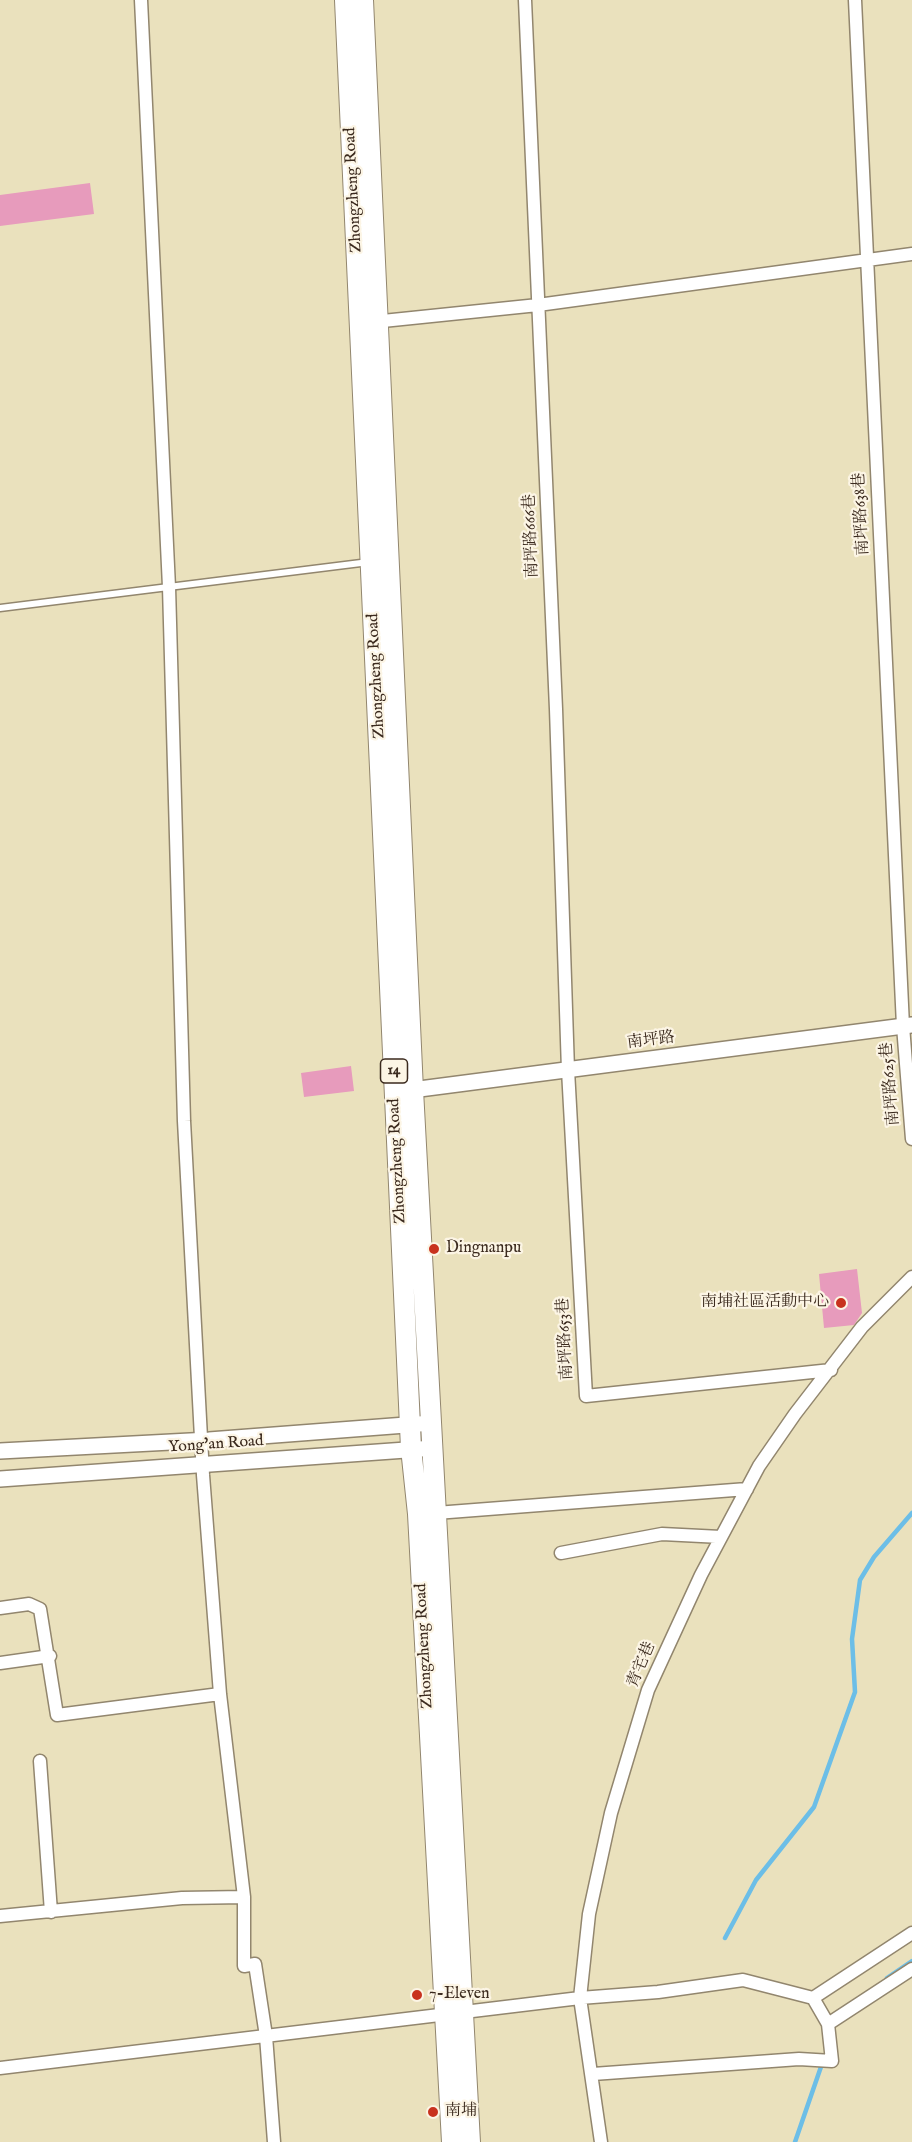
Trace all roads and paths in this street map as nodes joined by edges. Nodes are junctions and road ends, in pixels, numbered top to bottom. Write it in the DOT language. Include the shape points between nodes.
graph roads {
  1 [pos="141,0"];
  2 [pos="345,0"];
  3 [pos="363,0"];
  4 [pos="525,0"];
  5 [pos="855,0"];
  6 [pos="912,254"];
  7 [pos="866,260"];
  8 [pos="538,305"];
  9 [pos="369,323"];
  10 [pos="381,561"];
  11 [pos="169,587"];
  12 [pos="0,608"];
  13 [pos="908,1026"];
  14 [pos="568,1070"];
  15 [pos="404,1091"];
  16 [pos="912,1139"];
  17 [pos="912,1276"];
  18 [pos="831,1370"];
  19 [pos="432,1423"];
  20 [pos="411,1426"];
  21 [pos="202,1441"];
  22 [pos="411,1448"];
  23 [pos="434,1448"];
  24 [pos="0,1451"];
  25 [pos="203,1465"];
  26 [pos="0,1479"];
  27 [pos="747,1489"];
  28 [pos="436,1513"];
  29 [pos="721,1537"];
  30 [pos="561,1553"];
  31 [pos="0,1608"];
  32 [pos="50,1656"];
  33 [pos="0,1663"];
  34 [pos="220,1694"];
  35 [pos="40,1761"];
  36 [pos="244,1897"];
  37 [pos="51,1912"];
  38 [pos="0,1916"];
  39 [pos="912,1933"];
  40 [pos="912,1969"];
  41 [pos="580,1998"];
  42 [pos="813,1998"];
  43 [pos="454,2013"];
  44 [pos="828,2024"];
  45 [pos="266,2036"];
  46 [pos="0,2068"];
  47 [pos="592,2074"];
  48 [pos="273,2142"];
  49 [pos="452,2142"];
  50 [pos="470,2142"];
  51 [pos="601,2142"];
  1 -- 11 [label="street"];
  2 -- 9 [label="main road, Zhongzheng Road / 14"];
  3 -- 9 [label="main road, Zhongzheng Road / 14"];
  4 -- 8 [label="street, 南坪路666巷"];
  5 -- 7 [label="street, 南坪路638巷"];
  6 -- 7 [label="street"];
  7 -- 8 [label="street"];
  7 -- 13 [label="street, 南坪路638巷"];
  8 -- 9 [label="street"];
  8 -- 14 [label="street, 南坪路666巷"];
  9 -- 10 [label="main road, Zhongzheng Road / 14"];
  10 -- 11 [label="lane"];
  10 -- 15 [label="main road, Zhongzheng Road / 14"];
  11 -- 12 [label="lane"];
  11 -- 21 [label="street" via="184,1121"];
  13 -- 14 [label="street, 南坪路"];
  13 -- 16 [label="street, 南坪路625巷"];
  14 -- 15 [label="street, 南坪路"];
  14 -- 18 [label="street, 南坪路653巷" via="586,1396"];
  15 -- 19 [label="main road, Zhongzheng Road / 14"];
  15 -- 20 [label="main road, Zhongzheng Road / 14"];
  17 -- 18 [label="street, 青宅巷" via="862,1327"];
  18 -- 27 [label="street, 青宅巷" via="795,1414"];
  19 -- 20 [label="street, Yong'an Road"];
  19 -- 23 [label="main road, Zhongzheng Road / 14"];
  20 -- 21 [label="street, Yong'an Road"];
  20 -- 22 [label="main road, Zhongzheng Road / 14"];
  21 -- 24 [label="street, Yong'an Road"];
  21 -- 25 [label="street"];
  22 -- 23 [label="street, Yong'an Road"];
  22 -- 25 [label="street, Yong'an Road"];
  22 -- 43 [label="main road, Zhongzheng Road / 14"];
  23 -- 28 [label="main road, Zhongzheng Road / 14"];
  25 -- 26 [label="street, Yong'an Road"];
  25 -- 34 [label="street"];
  27 -- 28 [label="street"];
  27 -- 29 [label="street, 青宅巷"];
  28 -- 43 [label="main road, Zhongzheng Road / 14"];
  29 -- 30 [label="street" via="662,1534"];
  29 -- 41 [label="street, 青宅巷" via="648,1690 611,1813 591,1903"];
  31 -- 32 [label="street" via="29,1604 40,1609"];
  32 -- 33 [label="street"];
  32 -- 34 [label="street" via="57,1715"];
  34 -- 36 [label="street"];
  35 -- 37 [label="street"];
  36 -- 37 [label="street" via="182,1898"];
  36 -- 45 [label="street" via="244,1966 255,1964"];
  37 -- 38 [label="street"];
  39 -- 42 [label="street"];
  40 -- 44 [label="street"];
  41 -- 42 [label="street" via="743,1980"];
  41 -- 43 [label="street"];
  41 -- 47 [label="street, 青宅巷"];
  42 -- 44 [label="street"];
  43 -- 45 [label="street"];
  43 -- 49 [label="main road, Zhongzheng Road / 14"];
  43 -- 50 [label="main road, Zhongzheng Road / 14"];
  44 -- 47 [label="street" via="832,2061 799,2059"];
  45 -- 46 [label="street"];
  45 -- 48 [label="street"];
  47 -- 51 [label="street, 青宅巷"];
}
